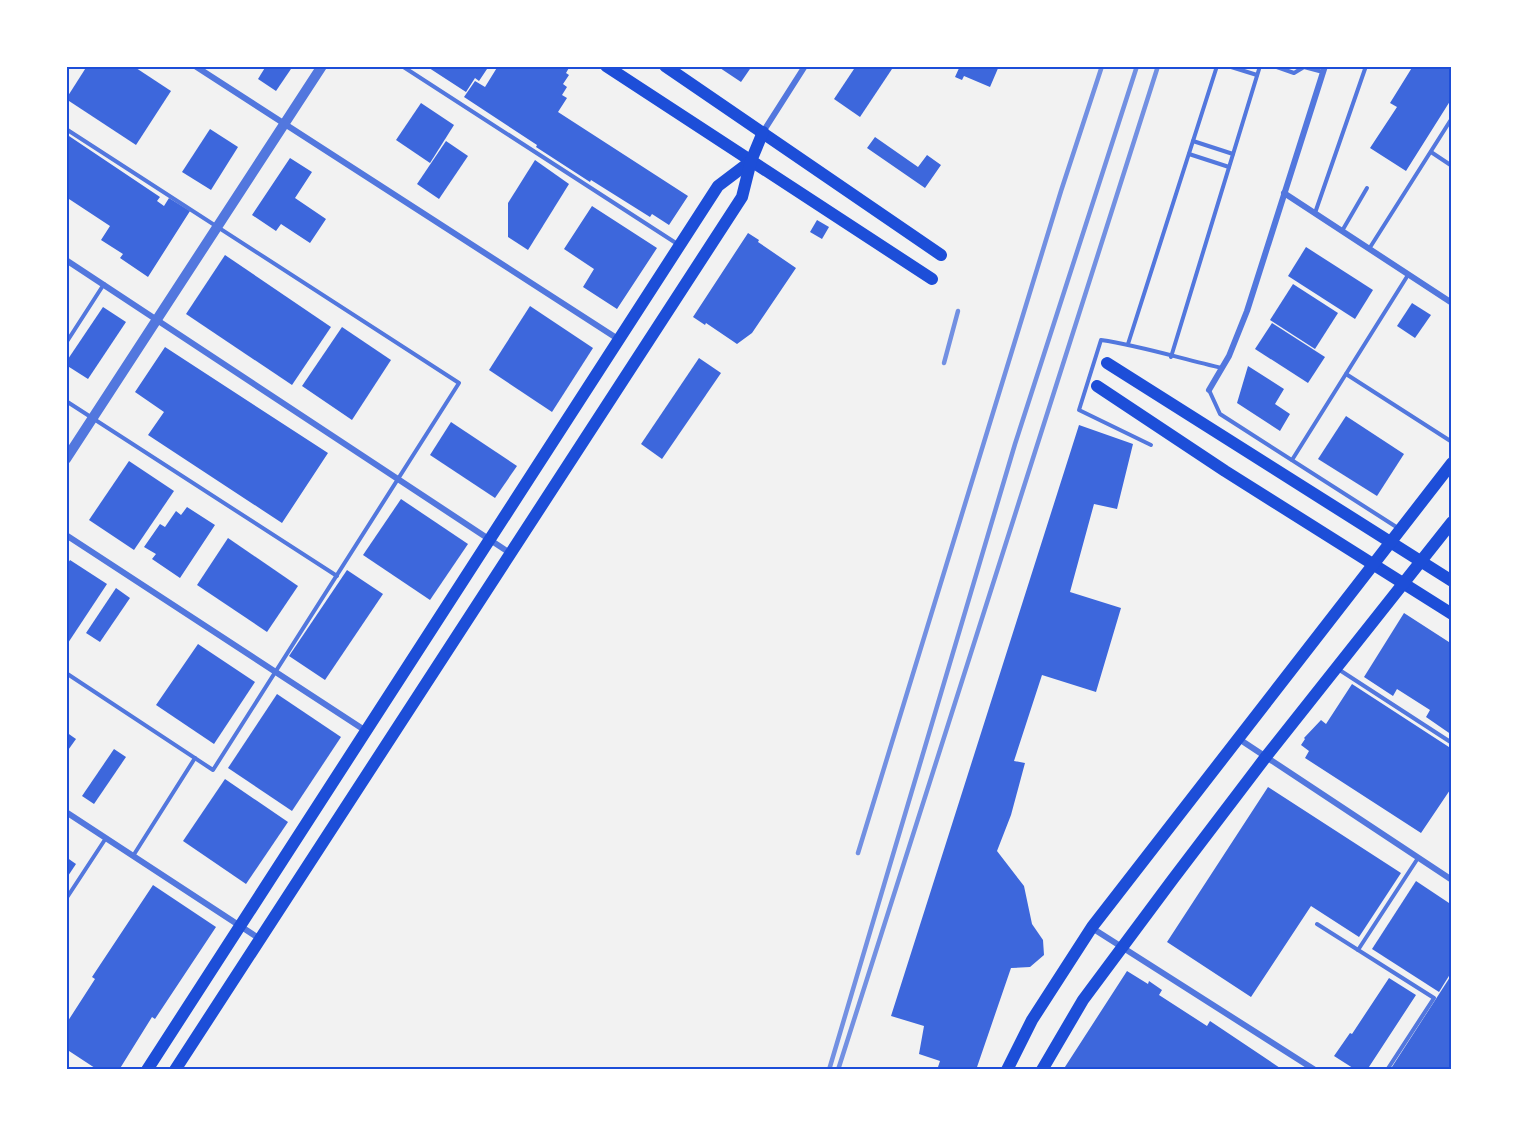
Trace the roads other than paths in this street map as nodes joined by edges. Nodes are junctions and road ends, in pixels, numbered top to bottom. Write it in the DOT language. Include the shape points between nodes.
graph roads {
  1 [pos="195,66"];
  2 [pos="322,66"];
  3 [pos="402,66"];
  4 [pos="606,66"];
  5 [pos="665,66"];
  6 [pos="805,66"];
  7 [pos="1217,66"];
  8 [pos="1228,66"];
  9 [pos="1260,66"];
  10 [pos="1274,66"];
  11 [pos="1304,66"];
  12 [pos="1366,66"];
  13 [pos="1324,69"];
  14 [pos="1257,75"];
  15 [pos="1452,118"];
  16 [pos="285,124"];
  17 [pos="66,129"];
  18 [pos="763,132"];
  19 [pos="1193,141"];
  20 [pos="1431,152"];
  21 [pos="1189,154"];
  22 [pos="1233,154"];
  23 [pos="751,161"];
  24 [pos="1452,166"];
  25 [pos="1229,167"];
  26 [pos="1367,188"];
  27 [pos="1284,193"];
  28 [pos="1315,213"];
  29 [pos="218,226"];
  30 [pos="1342,231"];
  31 [pos="679,246"];
  32 [pos="1369,249"];
  33 [pos="941,255"];
  34 [pos="66,260"];
  35 [pos="1409,274"];
  36 [pos="932,279"];
  37 [pos="104,284"];
  38 [pos="1452,303"];
  39 [pos="157,319"];
  40 [pos="618,339"];
  41 [pos="66,343"];
  42 [pos="1128,344"];
  43 [pos="1171,357"];
  44 [pos="1107,363"];
  45 [pos="1222,368"];
  46 [pos="1346,374"];
  47 [pos="1097,386"];
  48 [pos="1209,390"];
  49 [pos="66,402"];
  50 [pos="92,418"];
  51 [pos="1452,442"];
  52 [pos="1151,445"];
  53 [pos="66,459"];
  54 [pos="1292,460"];
  55 [pos="1452,463"];
  56 [pos="398,480"];
  57 [pos="1452,522"];
  58 [pos="1402,530"];
  59 [pos="66,535"];
  60 [pos="489,540"];
  61 [pos="1392,542"];
  62 [pos="510,553"];
  63 [pos="1420,561"];
  64 [pos="1374,565"];
  65 [pos="338,576"];
  66 [pos="1452,581"];
  67 [pos="1403,583"];
  68 [pos="1452,614"];
  69 [pos="1337,668"];
  70 [pos="278,672"];
  71 [pos="66,673"];
  72 [pos="366,731"];
  73 [pos="1239,740"];
  74 [pos="1452,742"];
  75 [pos="195,758"];
  76 [pos="1264,758"];
  77 [pos="66,812"];
  78 [pos="106,838"];
  79 [pos="133,856"];
  80 [pos="1418,857"];
  81 [pos="1452,880"];
  82 [pos="66,899"];
  83 [pos="1317,924"];
  84 [pos="240,926"];
  85 [pos="1092,927"];
  86 [pos="260,939"];
  87 [pos="1122,947"];
  88 [pos="1358,950"];
  89 [pos="147,1070"];
  90 [pos="175,1070"];
  91 [pos="1007,1070"];
  92 [pos="1042,1070"];
  93 [pos="1315,1070"];
  94 [pos="1387,1070"];
  1 -- 16 [label="street"];
  2 -- 16 [label="street"];
  3 -- 31 [label="lane"];
  4 -- 23 [label="main road"];
  5 -- 18 [label="main road"];
  6 -- 18 [label="street"];
  7 -- 19 [label="lane"];
  8 -- 14 [label="lane"];
  9 -- 14 [label="lane"];
  10 -- 11 [label="lane" via="1294,73"];
  11 -- 13 [label="lane"];
  12 -- 28 [label="lane"];
  13 -- 27 [label="street"];
  14 -- 22 [label="lane"];
  15 -- 20 [label="lane"];
  16 -- 29 [label="street"];
  16 -- 40 [label="street"];
  17 -- 29 [label="lane"];
  18 -- 23 [label="main road"];
  18 -- 33 [label="main road"];
  19 -- 21 [label="lane"];
  19 -- 22 [label="lane"];
  20 -- 24 [label="lane"];
  20 -- 32 [label="lane"];
  21 -- 25 [label="lane"];
  21 -- 42 [label="lane"];
  22 -- 25 [label="lane"];
  23 -- 31 [label="main road" via="718,186"];
  23 -- 36 [label="main road"];
  23 -- 62 [label="main road" via="742,197"];
  25 -- 43 [label="lane"];
  26 -- 30 [label="lane"];
  27 -- 28 [label="street"];
  27 -- 45 [label="street" via="1247,311"];
  28 -- 30 [label="street"];
  29 -- 39 [label="street"];
  29 -- 56 [label="lane" via="459,383"];
  30 -- 32 [label="street"];
  31 -- 40 [label="main road"];
  32 -- 35 [label="street"];
  34 -- 37 [label="street"];
  35 -- 38 [label="street"];
  35 -- 46 [label="lane"];
  37 -- 39 [label="street"];
  37 -- 41 [label="lane"];
  39 -- 50 [label="street"];
  39 -- 56 [label="street"];
  40 -- 60 [label="main road"];
  42 -- 43 [label="lane"];
  42 -- 52 [label="lane" via="1101,340 1079,410"];
  43 -- 45 [label="lane"];
  44 -- 61 [label="main road"];
  45 -- 48 [label="street"];
  46 -- 51 [label="lane"];
  46 -- 54 [label="lane"];
  47 -- 64 [label="main road"];
  48 -- 54 [label="lane" via="1220,414"];
  49 -- 50 [label="lane"];
  50 -- 53 [label="street"];
  50 -- 65 [label="lane"];
  54 -- 58 [label="lane"];
  55 -- 58 [label="main road"];
  56 -- 60 [label="street"];
  56 -- 65 [label="lane"];
  57 -- 63 [label="main road"];
  58 -- 61 [label="main road"];
  59 -- 70 [label="street"];
  60 -- 62 [label="street"];
  60 -- 72 [label="main road"];
  61 -- 63 [label="main road"];
  61 -- 64 [label="main road"];
  62 -- 86 [label="main road"];
  63 -- 66 [label="main road"];
  63 -- 67 [label="main road"];
  64 -- 67 [label="main road"];
  64 -- 73 [label="main road"];
  65 -- 70 [label="lane"];
  67 -- 68 [label="main road"];
  67 -- 69 [label="main road"];
  69 -- 74 [label="lane"];
  69 -- 76 [label="main road"];
  70 -- 72 [label="street"];
  70 -- 75 [label="lane" via="213,770"];
  71 -- 75 [label="lane"];
  72 -- 84 [label="main road"];
  73 -- 76 [label="street"];
  73 -- 85 [label="main road"];
  75 -- 79 [label="lane"];
  76 -- 80 [label="street"];
  76 -- 87 [label="main road"];
  77 -- 78 [label="street"];
  78 -- 79 [label="street"];
  78 -- 82 [label="lane"];
  79 -- 84 [label="street"];
  80 -- 81 [label="street"];
  80 -- 88 [label="lane"];
  83 -- 88 [label="lane"];
  84 -- 86 [label="street"];
  84 -- 89 [label="main road"];
  85 -- 87 [label="street"];
  85 -- 91 [label="main road" via="1032,1020"];
  86 -- 90 [label="main road"];
  87 -- 92 [label="main road" via="1083,1000"];
  87 -- 93 [label="street"];
  88 -- 94 [label="lane" via="1434,999"];
}
